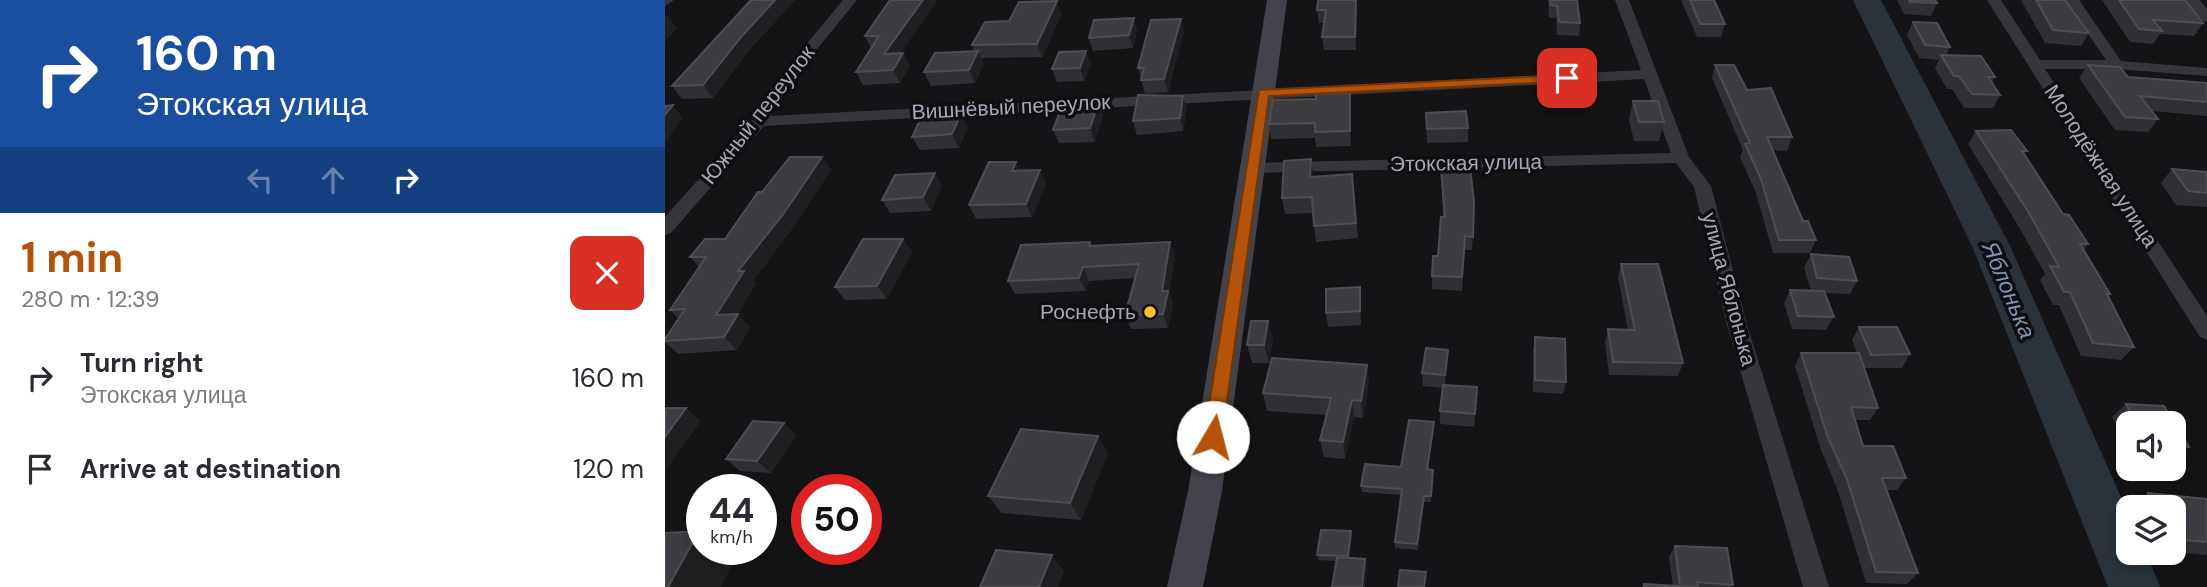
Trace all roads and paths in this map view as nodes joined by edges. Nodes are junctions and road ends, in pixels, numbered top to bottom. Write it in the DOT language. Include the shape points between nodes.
graph roads {
  1 [pos="850,0"];
  2 [pos="1277,0"];
  3 [pos="1622,0"];
  4 [pos="1994,0"];
  5 [pos="2072,0"];
  6 [pos="2193,0"];
  7 [pos="2207,18"];
  8 [pos="2035,64"];
  9 [pos="2116,65"];
  10 [pos="2207,72"];
  11 [pos="1650,74"];
  12 [pos="1263,93"];
  13 [pos="759,121"];
  14 [pos="1681,158"];
  15 [pos="1251,168"];
  16 [pos="665,229"];
  17 [pos="2207,332"];
  18 [pos="1185,587"];
  19 [pos="1816,587"];
  1 -- 13 [label="street, Южный переулок" via="794,68"];
  2 -- 12 [label="main road"];
  3 -- 11 [label="street, улица Яблонька"];
  4 -- 8 [label="street, Молодёжная улица"];
  5 -- 9 [label="street"];
  6 -- 7 [label="street"];
  8 -- 9 [label="street"];
  8 -- 17 [label="street, Молодёжная улица"];
  9 -- 10 [label="street"];
  11 -- 12 [label="street"];
  11 -- 14 [label="street, улица Яблонька"];
  12 -- 13 [label="street, Вишнёвый переулок"];
  12 -- 15 [label="main road"];
  13 -- 16 [label="street, Южный переулок"];
  14 -- 15 [label="street, Этокская улица"];
  14 -- 19 [label="street, улица Яблонька" via="1702,186 1737,325"];
  15 -- 18 [label="main road" via="1205,491"];
}
